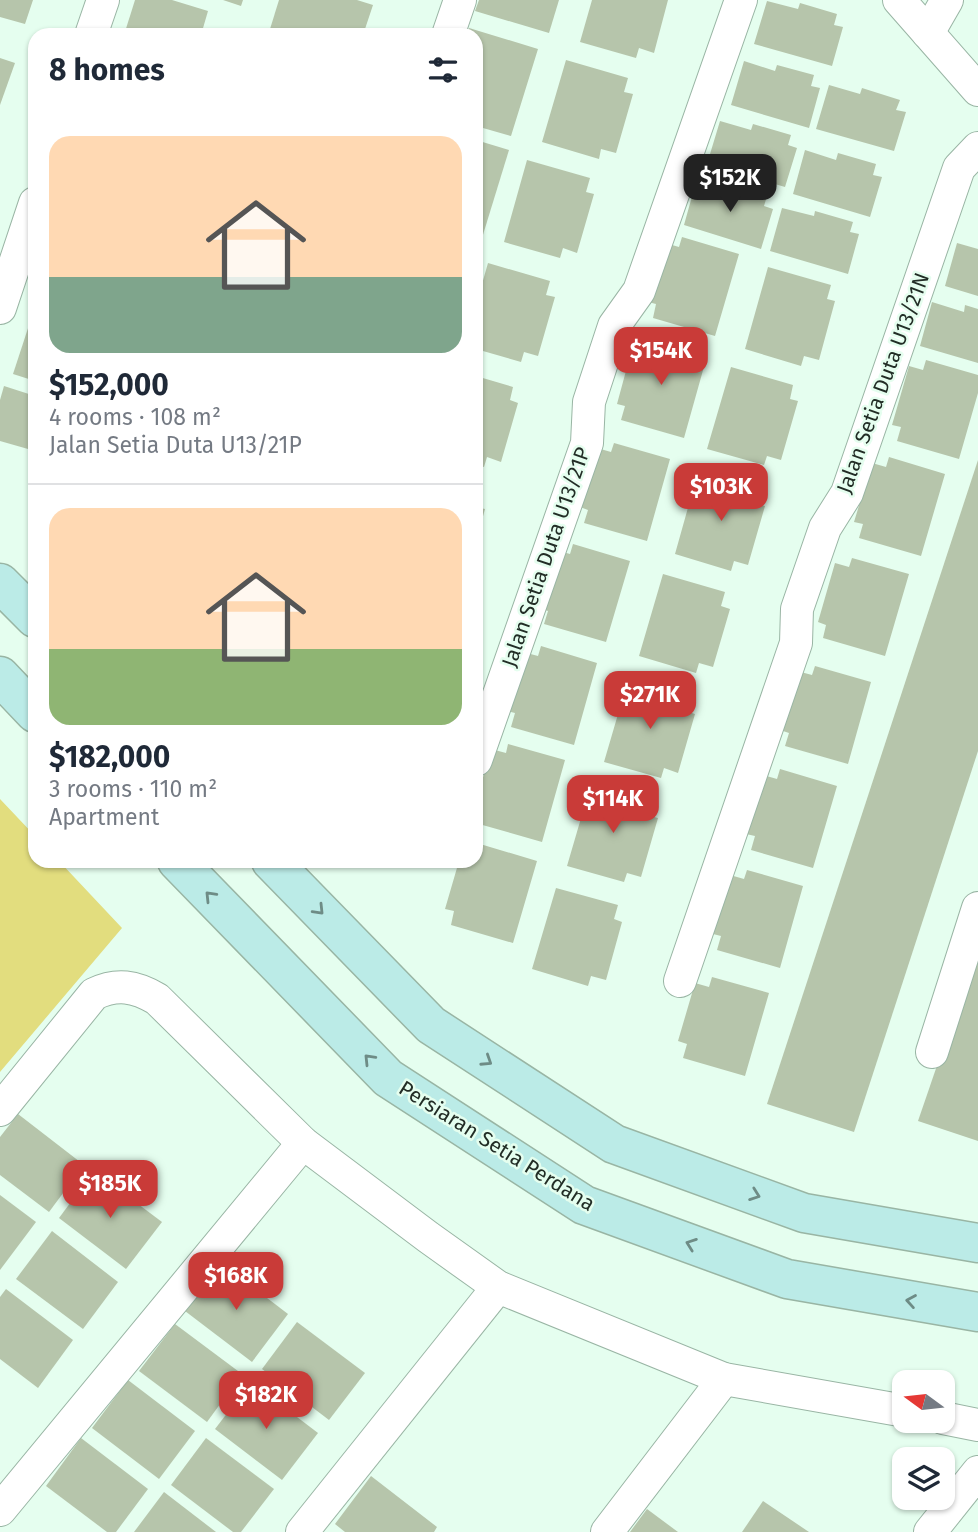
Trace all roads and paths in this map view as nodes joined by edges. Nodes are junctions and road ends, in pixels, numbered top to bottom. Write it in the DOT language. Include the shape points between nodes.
graph roads {
  1 [pos="103,0"];
  2 [pos="460,0"];
  3 [pos="741,0"];
  4 [pos="899,0"];
  5 [pos="947,0"];
  6 [pos="94,28"];
  7 [pos="450,28"];
  8 [pos="928,33"];
  9 [pos="978,90"];
  10 [pos="978,148"];
  11 [pos="28,225"];
  12 [pos="0,308"];
  13 [pos="0,583"];
  14 [pos="28,611"];
  15 [pos="0,676"];
  16 [pos="28,706"];
  17 [pos="483,740"];
  18 [pos="184,868"];
  19 [pos="278,868"];
  20 [pos="978,908"];
  21 [pos="680,981"];
  22 [pos="932,1052"];
  23 [pos="0,1110"];
  24 [pos="303,1143"];
  25 [pos="978,1243"];
  26 [pos="498,1287"];
  27 [pos="978,1312"];
  28 [pos="724,1379"];
  29 [pos="892,1409"];
  30 [pos="956,1421"];
  31 [pos="978,1425"];
  32 [pos="978,1472"];
  33 [pos="0,1510"];
  34 [pos="302,1532"];
  35 [pos="607,1532"];
  36 [pos="930,1532"];
  1 -- 6 [label="street"];
  2 -- 7 [label="street"];
  3 -- 17 [label="street, Jalan Setia Duta U13/21P" via="639,291 614,326 589,402 587,443"];
  4 -- 8 [label="street"];
  5 -- 8 [label="street"];
  8 -- 9 [label="street"];
  10 -- 21 [label="street, Jalan Setia Duta U13/21N" via="959,168 847,494 825,528 797,609 796,642"];
  11 -- 12 [label="street"];
  13 -- 14 [label="main road"];
  15 -- 16 [label="main road"];
  27 -- 18 [label="main road, Persiaran Setia Perdana, one-way" via="787,1279 584,1205 388,1078"];
  19 -- 25 [label="main road, one-way" via="431,1025 614,1144 804,1213"];
  20 -- 22 [label="street"];
  23 -- 24 [label="street" via="94,994 126,987 157,999"];
  24 -- 26 [label="street"];
  24 -- 33 [label="street"];
  26 -- 28 [label="street"];
  26 -- 34 [label="street"];
  28 -- 29 [label="street"];
  28 -- 35 [label="street"];
  30 -- 31 [label="street"];
  32 -- 36 [label="street"];
}
